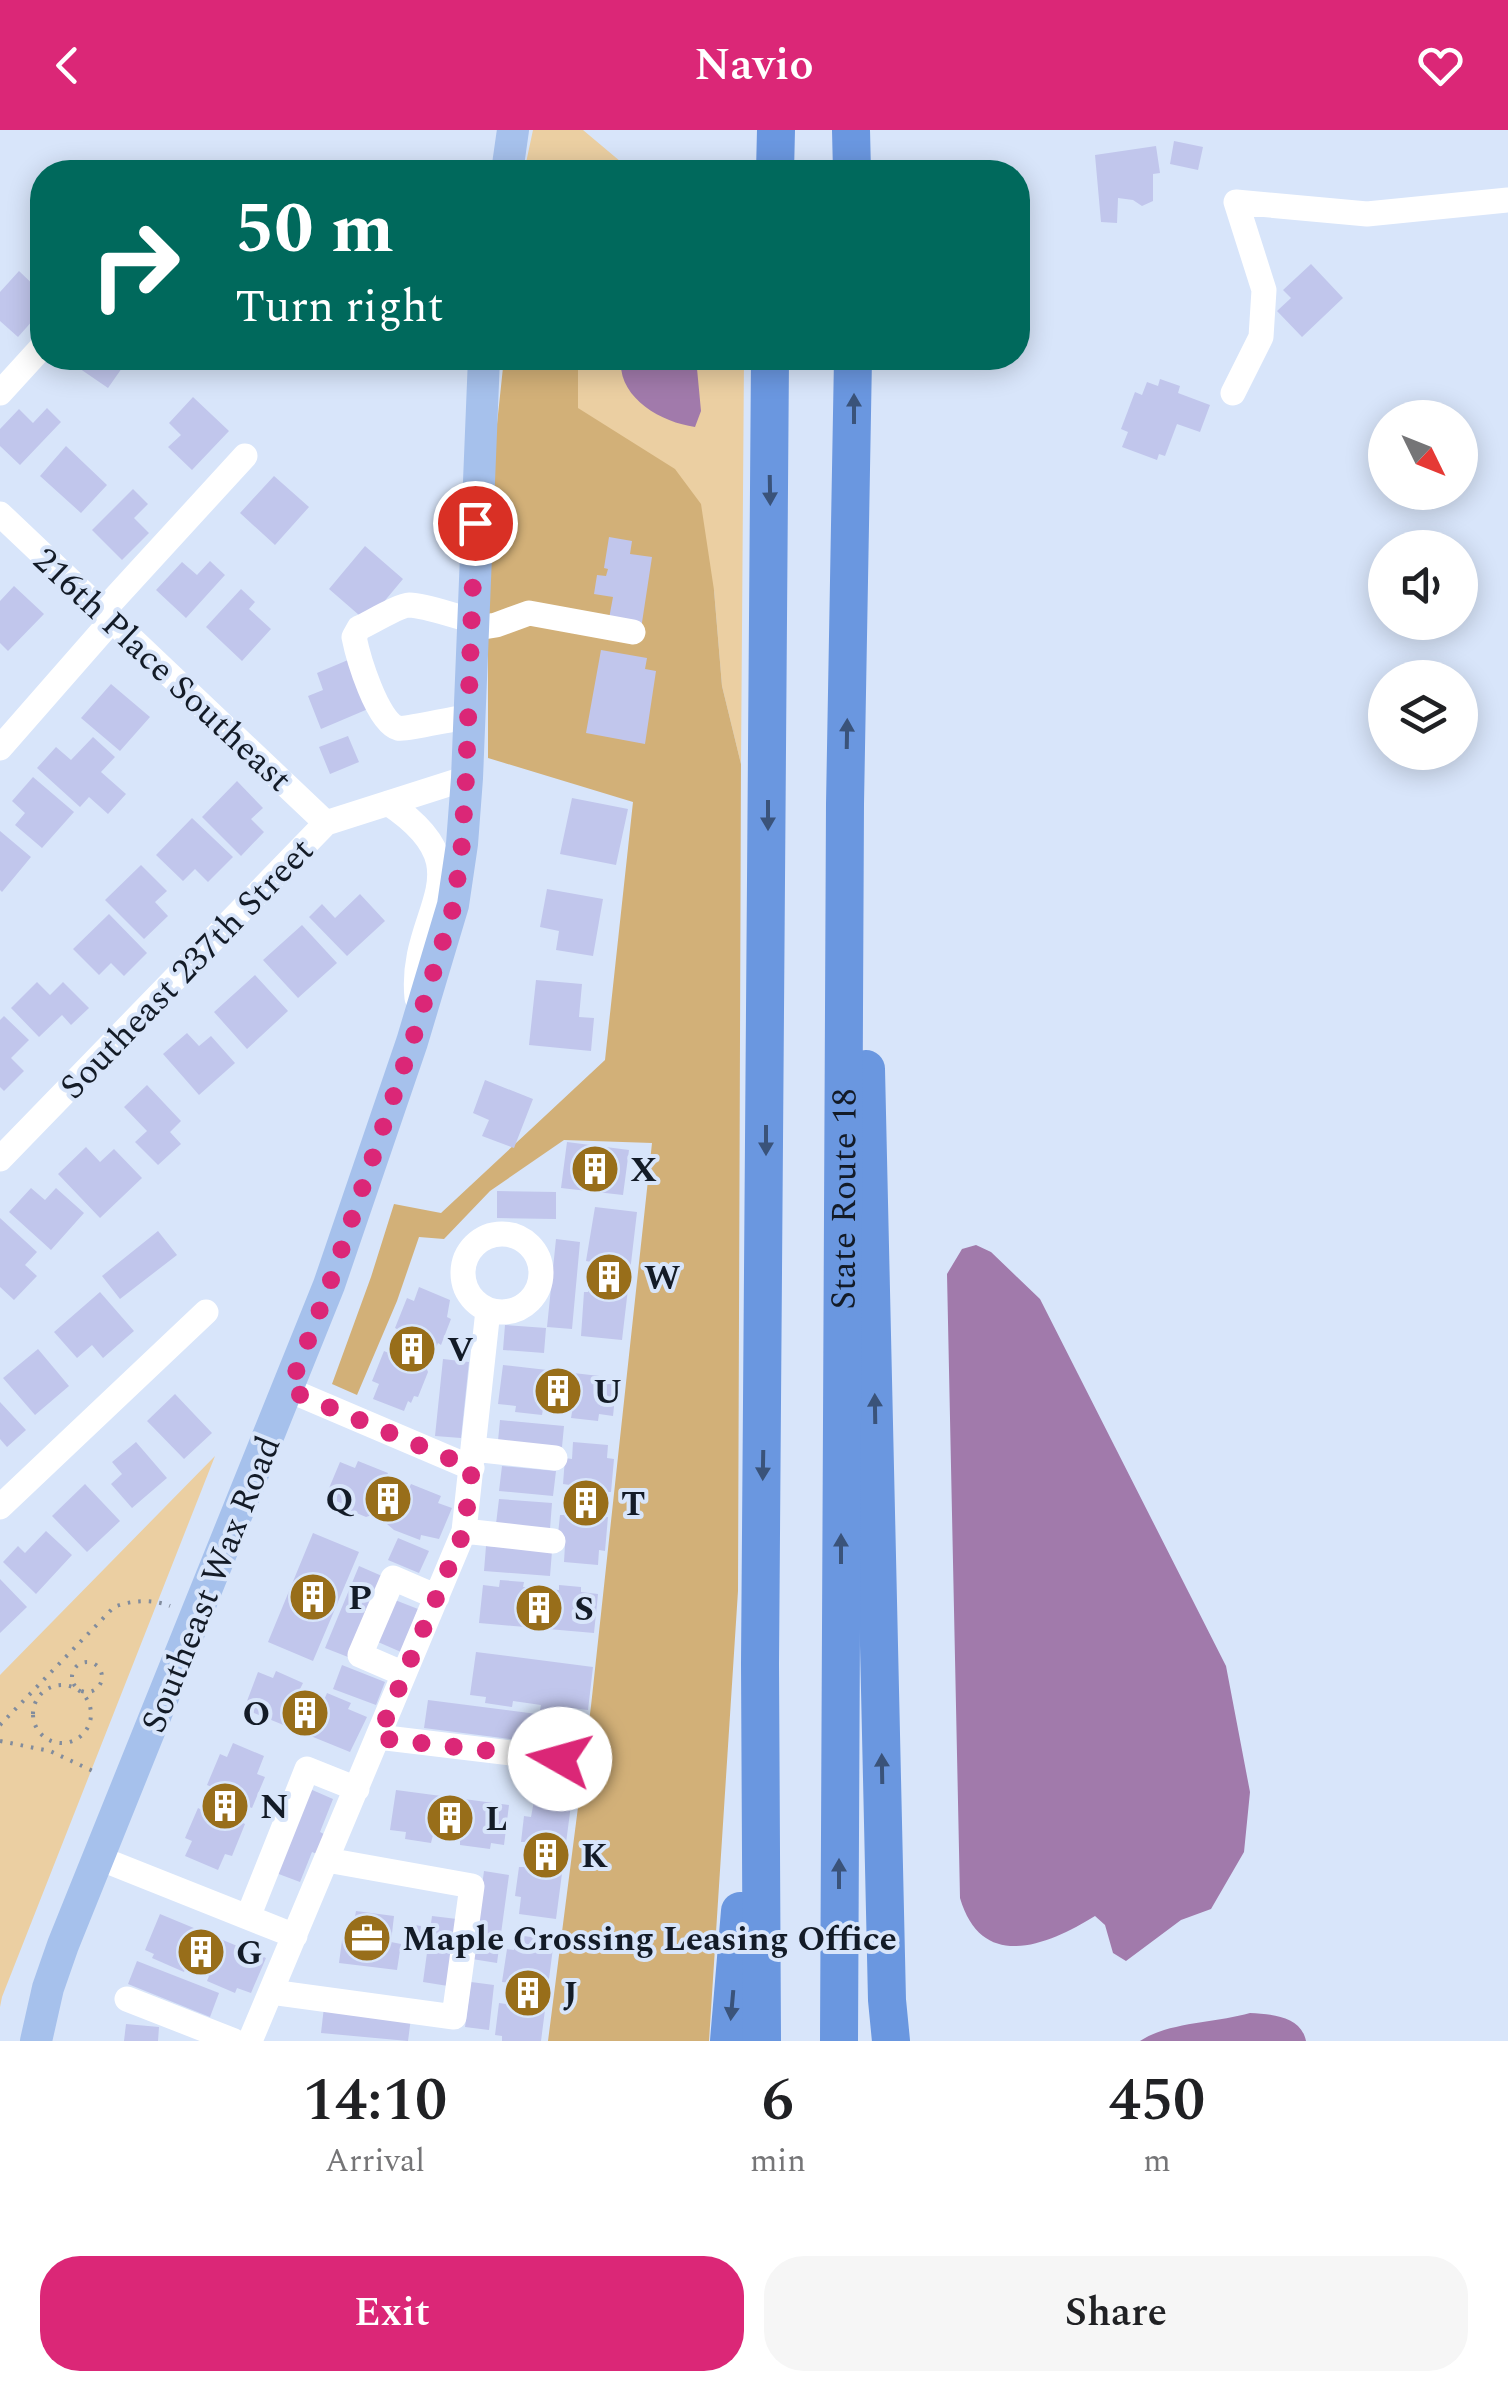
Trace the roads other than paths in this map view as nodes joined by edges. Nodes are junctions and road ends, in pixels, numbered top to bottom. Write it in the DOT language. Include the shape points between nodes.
graph roads {
  1 [pos="513,130"];
  2 [pos="776,130"];
  3 [pos="852,130"];
  4 [pos="509,160"];
  5 [pos="775,160"];
  6 [pos="852,160"];
  7 [pos="1508,200"];
  8 [pos="30,360"];
  9 [pos="483,370"];
  10 [pos="770,370"];
  11 [pos="854,370"];
  12 [pos="0,393"];
  13 [pos="1233,393"];
  14 [pos="245,456"];
  15 [pos="0,514"];
  16 [pos="108,615"];
  17 [pos="472,624"];
  18 [pos="633,632"];
  19 [pos="468,717"];
  20 [pos="0,748"];
  21 [pos="466,778"];
  22 [pos="388,803"];
  23 [pos="846,804"];
  24 [pos="326,823"];
  25 [pos="419,1019"];
  26 [pos="0,1159"];
  27 [pos="488,1310"];
  28 [pos="206,1312"];
  29 [pos="289,1390"];
  30 [pos="555,1458"];
  31 [pos="472,1459"];
  32 [pos="0,1507"];
  33 [pos="464,1531"];
  34 [pos="553,1541"];
  35 [pos="437,1597"];
  36 [pos="760,1664"];
  37 [pos="404,1674"];
  38 [pos="378,1738"];
  39 [pos="560,1759"];
  40 [pos="357,1789"];
  41 [pos="99,1858"];
  42 [pos="326,1860"];
  43 [pos="248,1917"];
  44 [pos="296,1936"];
  45 [pos="271,1992"];
  46 [pos="128,1999"];
  47 [pos="36,2041"];
  48 [pos="234,2041"];
  49 [pos="250,2041"];
  50 [pos="729,2041"];
  51 [pos="762,2041"];
  52 [pos="838,2041"];
  53 [pos="892,2041"];
  1 -- 4 [label="main road"];
  2 -- 5 [label="highway"];
  3 -- 6 [label="highway"];
  7 -- 13 [label="street" via="1367,214 1236,202 1264,290 1261,337"];
  8 -- 12 [label="street"];
  9 -- 17 [label="main road, Southeast Wax Road"];
  10 -- 36 [label="highway, one-way"];
  23 -- 11 [label="highway, State Route 18, one-way"];
  14 -- 16 [label="street"];
  15 -- 16 [label="street, 216th Place Southeast"];
  16 -- 20 [label="street"];
  16 -- 24 [label="street, 216th Place Southeast"];
  17 -- 18 [label="street" via="496,625 529,613"];
  17 -- 19 [label="main road, Southeast Wax Road"];
  17 -- 19 [label="street" via="408,605 359,628 354,637 365,675 393,725"];
  19 -- 21 [label="main road, Southeast Wax Road"];
  21 -- 22 [label="street, Southeast 237th Street"];
  21 -- 25 [label="main road, Southeast Wax Road" via="454,905"];
  22 -- 24 [label="street, Southeast 237th Street"];
  22 -- 25 [label="street" via="438,853 440,877 415,977"];
  52 -- 23 [label="highway, State Route 18, one-way"];
  53 -- 23 [label="highway, one-way" via="870,1114"];
  24 -- 26 [label="street, Southeast 237th Street"];
  25 -- 29 [label="main road, Southeast Wax Road"];
  27 -- 31 [label="street"];
  28 -- 32 [label="street"];
  29 -- 31 [label="street"];
  29 -- 41 [label="main road, Southeast Wax Road"];
  30 -- 31 [label="street"];
  31 -- 33 [label="street"];
  33 -- 34 [label="street"];
  33 -- 35 [label="street"];
  35 -- 37 [label="street"];
  35 -- 37 [label="street" via="392,1578 360,1655"];
  36 -- 50 [label="highway, one-way"];
  36 -- 51 [label="highway"];
  37 -- 38 [label="street"];
  38 -- 39 [label="street"];
  38 -- 40 [label="street"];
  40 -- 42 [label="street"];
  40 -- 43 [label="street" via="307,1769"];
  41 -- 43 [label="street"];
  41 -- 47 [label="main road, Southeast Wax Road" via="48,1988"];
  42 -- 44 [label="street"];
  42 -- 45 [label="street" via="472,1886 454,2016"];
  43 -- 44 [label="street"];
  44 -- 45 [label="street"];
  45 -- 49 [label="street"];
  46 -- 48 [label="street"];
}
